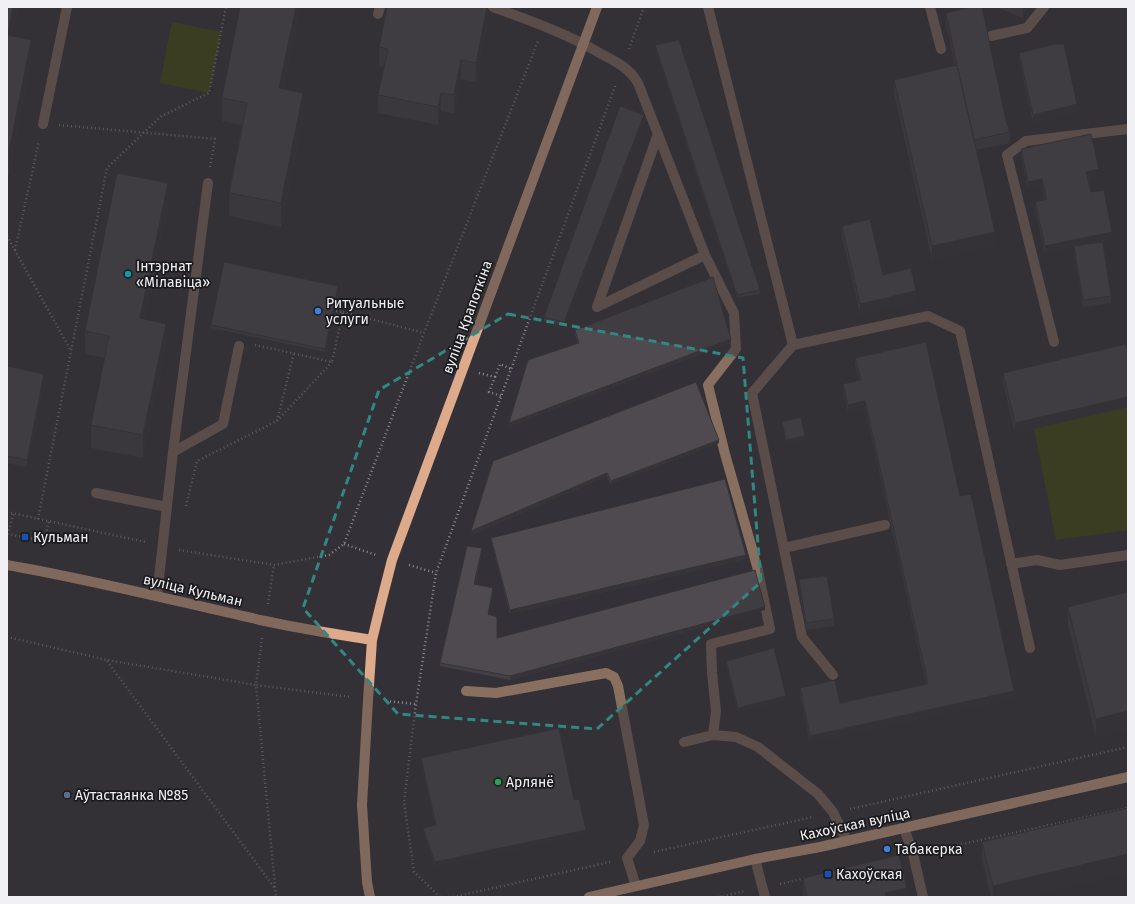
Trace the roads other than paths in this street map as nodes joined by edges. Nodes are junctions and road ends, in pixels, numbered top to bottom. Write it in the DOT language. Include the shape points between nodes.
graph roads {
  1 [pos="67,7"];
  2 [pos="493,7"];
  3 [pos="597,7"];
  4 [pos="708,7"];
  5 [pos="930,7"];
  6 [pos="1044,7"];
  7 [pos="991,36"];
  8 [pos="583,43"];
  9 [pos="941,49"];
  10 [pos="43,124"];
  11 [pos="1128,128"];
  12 [pos="658,134"];
  13 [pos="208,183"];
  14 [pos="705,255"];
  15 [pos="1054,342"];
  16 [pos="793,345"];
  17 [pos="239,346"];
  18 [pos="174,452"];
  19 [pos="96,493"];
  20 [pos="167,507"];
  21 [pos="884,525"];
  22 [pos="784,548"];
  23 [pos="1128,555"];
  24 [pos="1011,564"];
  25 [pos="7,565"];
  26 [pos="157,596"];
  27 [pos="372,640"];
  28 [pos="1030,648"];
  29 [pos="833,675"];
  30 [pos="466,691"];
  31 [pos="713,735"];
  32 [pos="684,742"];
  33 [pos="1128,778"];
  34 [pos="904,828"];
  35 [pos="847,841"];
  36 [pos="755,859"];
  37 [pos="636,886"];
  38 [pos="370,897"];
  39 [pos="588,897"];
  40 [pos="764,897"];
  41 [pos="923,897"];
  1 -- 10 [label="lane"];
  2 -- 8 [label="lane" via="544,25"];
  3 -- 8 [label="main road, вуліца Крапоткіна"];
  4 -- 16 [label="lane"];
  5 -- 9 [label="lane"];
  6 -- 7 [label="lane" via="1027,28"];
  8 -- 12 [label="lane" via="623,66 634,76"];
  8 -- 27 [label="main road, вуліца Крапоткіна" via="392,560"];
  11 -- 15 [label="lane" via="1026,141 1007,155"];
  12 -- 14 [label="lane"];
  12 -- 14 [label="lane" via="597,307"];
  13 -- 18 [label="lane"];
  14 -- 31 [label="lane" via="734,313 736,349 708,385 757,566 770,629 711,644 716,711"];
  16 -- 22 [label="lane" via="752,392"];
  16 -- 24 [label="lane" via="928,316 960,331"];
  17 -- 18 [label="lane" via="223,424"];
  18 -- 20 [label="lane"];
  19 -- 20 [label="lane"];
  20 -- 26 [label="lane"];
  21 -- 22 [label="lane"];
  22 -- 29 [label="lane" via="802,636"];
  23 -- 24 [label="lane" via="1060,565 1037,560"];
  24 -- 28 [label="lane"];
  25 -- 26 [label="main road, вуліца Кульман"];
  26 -- 27 [label="main road, вуліца Кульман" via="272,622"];
  27 -- 38 [label="main road, вуліца Крапоткіна" via="362,805"];
  30 -- 37 [label="lane" via="496,693 606,673 614,677 618,686 644,825 640,840 627,858"];
  31 -- 32 [label="lane"];
  31 -- 35 [label="lane" via="736,736 758,748 818,794 833,812"];
  33 -- 34 [label="main road, Кахоўская вуліца"];
  34 -- 35 [label="main road, Кахоўская вуліца"];
  34 -- 41 [label="lane"];
  35 -- 36 [label="main road, Кахоўская вуліца"];
  36 -- 37 [label="main road, Кахоўская вуліца"];
  36 -- 40 [label="lane"];
  37 -- 39 [label="main road, Кахоўская вуліца"];
}
